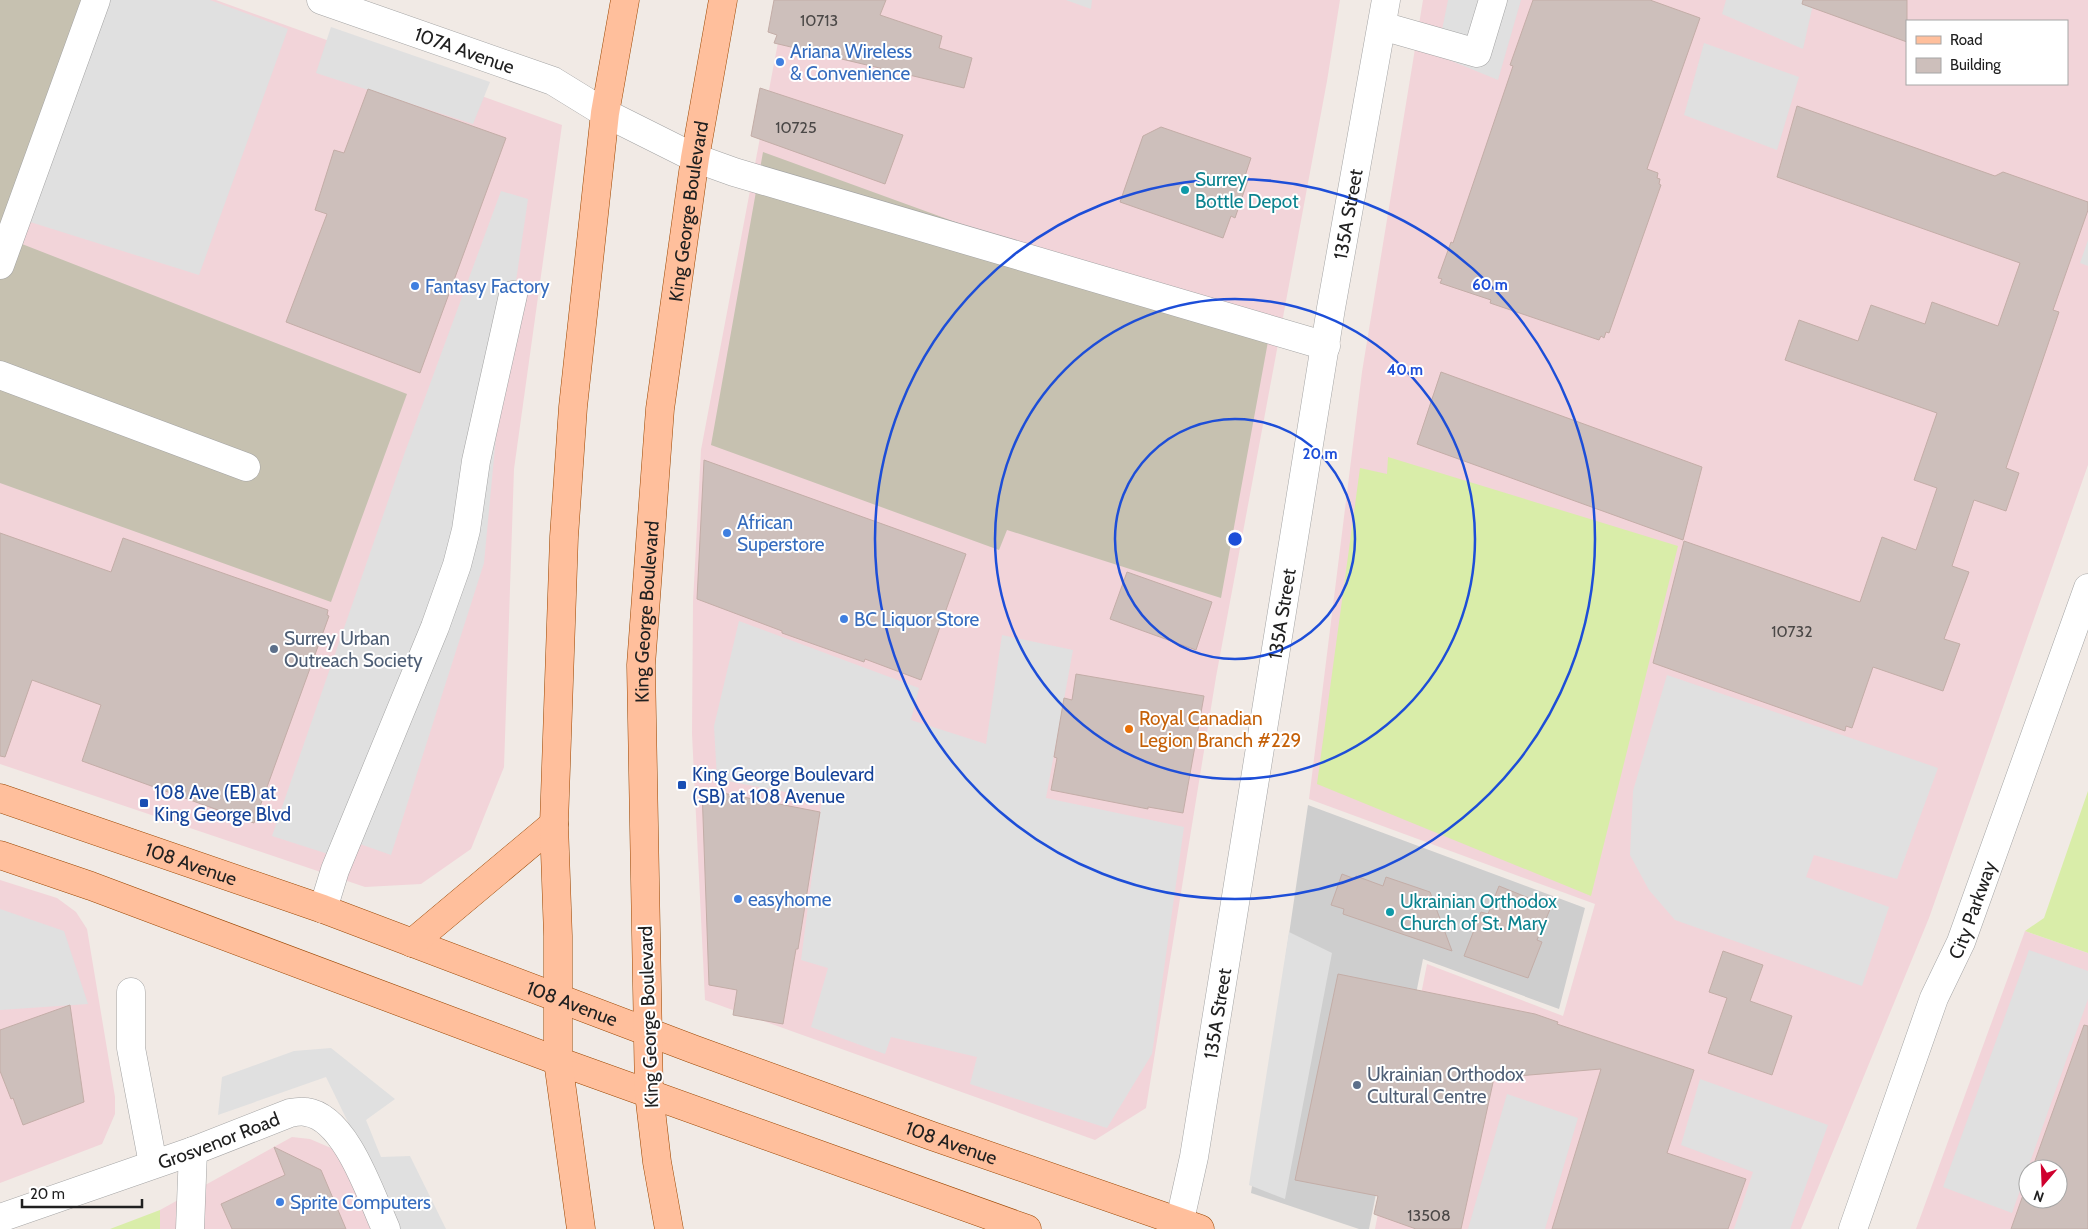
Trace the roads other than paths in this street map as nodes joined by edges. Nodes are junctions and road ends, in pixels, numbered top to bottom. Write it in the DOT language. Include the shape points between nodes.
graph roads {
  1 [pos="96,0"];
  2 [pos="624,0"];
  3 [pos="723,0"];
  4 [pos="1493,0"];
  5 [pos="336,2"];
  6 [pos="1384,13"];
  7 [pos="604,113"];
  8 [pos="695,158"];
  9 [pos="0,265"];
  10 [pos="513,295"];
  11 [pos="1326,346"];
  12 [pos="0,375"];
  13 [pos="246,467"];
  14 [pos="2088,588"];
  15 [pos="0,798"];
  16 [pos="554,824"];
  17 [pos="0,855"];
  18 [pos="323,909"];
  19 [pos="412,942"];
  20 [pos="131,992"];
  21 [pos="558,998"];
  22 [pos="648,1032"];
  23 [pos="558,1060"];
  24 [pos="649,1093"];
  25 [pos="193,1151"];
  26 [pos="153,1164"];
  27 [pos="0,1218"];
  28 [pos="1186,1227"];
  29 [pos="190,1229"];
  30 [pos="386,1229"];
  31 [pos="581,1229"];
  32 [pos="669,1229"];
  33 [pos="1027,1229"];
  34 [pos="1853,1229"];
  1 -- 9 [label="street"];
  2 -- 7 [label="main road"];
  3 -- 8 [label="main road, King George Boulevard"];
  4 -- 6 [label="street" via="1477,54"];
  5 -- 7 [label="street, 107A Avenue" via="531,72"];
  6 -- 11 [label="street, 135A Street"];
  7 -- 8 [label="street, 107A Avenue"];
  7 -- 16 [label="main road" via="573,407 564,537"];
  8 -- 11 [label="street, 107A Avenue"];
  8 -- 22 [label="main road, King George Boulevard" via="660,409 641,664"];
  10 -- 18 [label="street" via="476,461 466,530 457,565 435,627 335,870"];
  11 -- 28 [label="street, 135A Street" via="1194,1157"];
  12 -- 13 [label="street"];
  14 -- 34 [label="street, City Parkway" via="1961,942 1934,998"];
  15 -- 18 [label="main road, 108 Avenue"];
  16 -- 19 [label="main road"];
  16 -- 21 [label="main road"];
  17 -- 23 [label="main road"];
  18 -- 19 [label="main road, 108 Avenue"];
  19 -- 21 [label="main road, 108 Avenue"];
  20 -- 26 [label="street" via="131,1048"];
  21 -- 22 [label="main road, 108 Avenue"];
  21 -- 23 [label="main road"];
  22 -- 24 [label="main road, King George Boulevard"];
  22 -- 28 [label="main road, 108 Avenue"];
  23 -- 24 [label="main road"];
  23 -- 31 [label="main road"];
  24 -- 32 [label="main road, King George Boulevard" via="656,1162"];
  24 -- 33 [label="main road"];
  25 -- 26 [label="street, Grosvenor Road"];
  25 -- 29 [label="street"];
  25 -- 30 [label="street, Grosvenor Road" via="290,1113 306,1112 320,1116 346,1142"];
  26 -- 27 [label="street, Grosvenor Road"];
}
